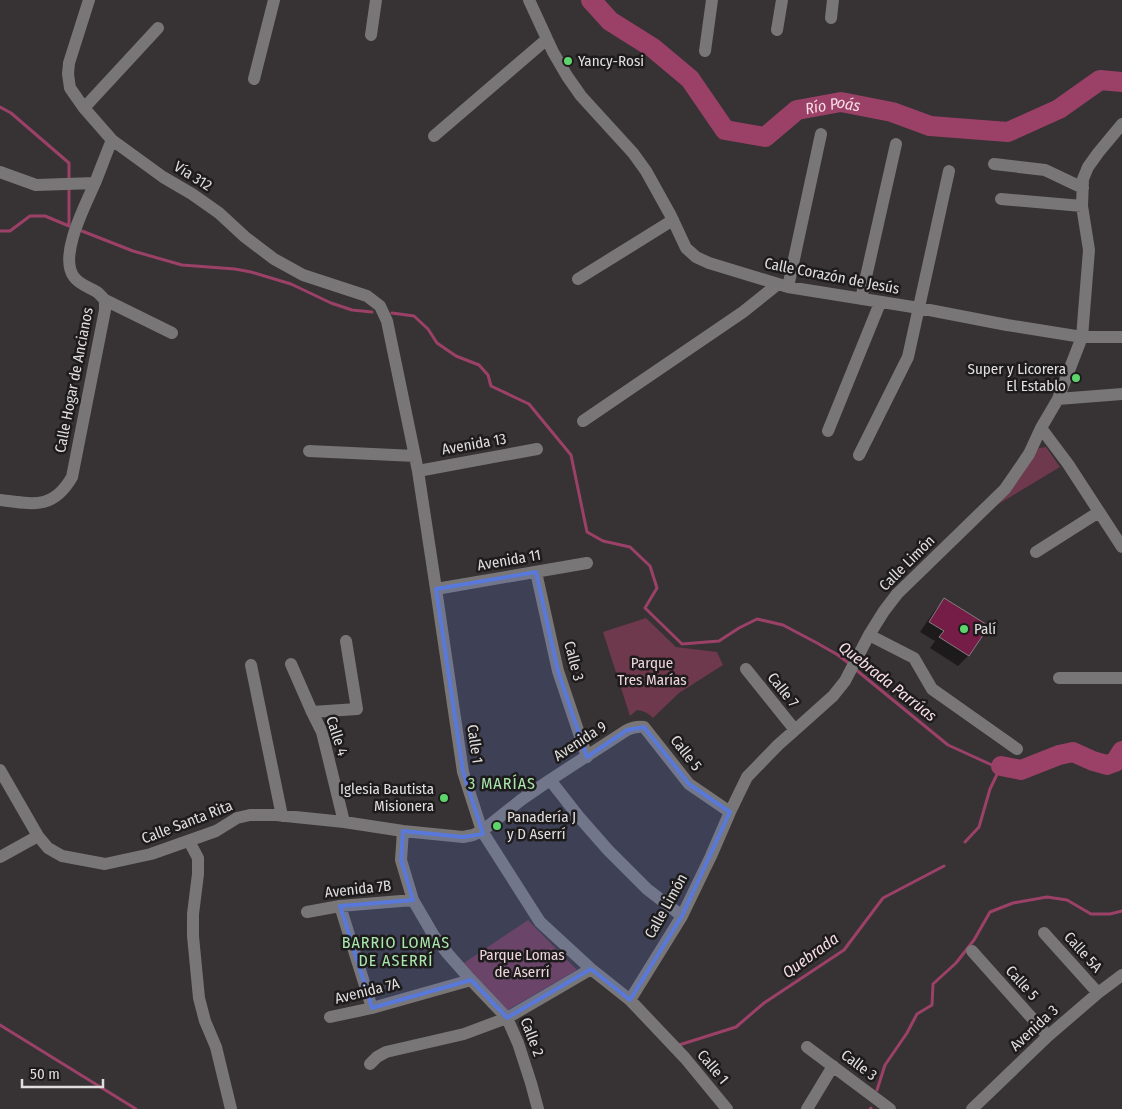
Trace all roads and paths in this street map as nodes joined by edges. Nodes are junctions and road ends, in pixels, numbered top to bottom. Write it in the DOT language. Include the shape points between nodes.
graph roads {
  1 [pos="89,0"];
  2 [pos="274,0"];
  3 [pos="376,0"];
  4 [pos="529,0"];
  5 [pos="711,0"];
  6 [pos="782,0"];
  7 [pos="833,0"];
  8 [pos="831,18"];
  9 [pos="158,28"];
  10 [pos="777,30"];
  11 [pos="371,34"];
  12 [pos="547,39"];
  13 [pos="706,51"];
  14 [pos="254,78"];
  15 [pos="84,108"];
  16 [pos="1122,124"];
  17 [pos="821,134"];
  18 [pos="434,136"];
  19 [pos="112,140"];
  20 [pos="896,144"];
  21 [pos="994,164"];
  22 [pos="949,171"];
  23 [pos="0,172"];
  24 [pos="95,183"];
  25 [pos="1083,188"];
  26 [pos="1001,199"];
  27 [pos="1082,206"];
  28 [pos="673,220"];
  29 [pos="578,279"];
  30 [pos="783,286"];
  31 [pos="861,299"];
  32 [pos="105,300"];
  33 [pos="880,303"];
  34 [pos="919,308"];
  35 [pos="387,321"];
  36 [pos="172,333"];
  37 [pos="1082,337"];
  38 [pos="1122,337"];
  39 [pos="1122,394"];
  40 [pos="1058,399"];
  41 [pos="582,420"];
  42 [pos="1042,428"];
  43 [pos="828,431"];
  44 [pos="537,449"];
  45 [pos="309,451"];
  46 [pos="859,455"];
  47 [pos="415,456"];
  48 [pos="418,470"];
  49 [pos="0,500"];
  50 [pos="1099,512"];
  51 [pos="1122,547"];
  52 [pos="1036,552"];
  53 [pos="587,563"];
  54 [pos="536,572"];
  55 [pos="436,589"];
  56 [pos="869,635"];
  57 [pos="346,641"];
  58 [pos="291,664"];
  59 [pos="252,665"];
  60 [pos="746,669"];
  61 [pos="1059,678"];
  62 [pos="1122,678"];
  63 [pos="312,712"];
  64 [pos="644,726"];
  65 [pos="795,730"];
  66 [pos="1017,749"];
  67 [pos="587,757"];
  68 [pos="0,770"];
  69 [pos="550,780"];
  70 [pos="730,812"];
  71 [pos="282,816"];
  72 [pos="344,822"];
  73 [pos="403,831"];
  74 [pos="482,831"];
  75 [pos="38,836"];
  76 [pos="189,841"];
  77 [pos="0,857"];
  78 [pos="413,900"];
  79 [pos="340,906"];
  80 [pos="307,912"];
  81 [pos="682,916"];
  82 [pos="1044,933"];
  83 [pos="972,951"];
  84 [pos="591,969"];
  85 [pos="1122,974"];
  86 [pos="471,980"];
  87 [pos="1098,993"];
  88 [pos="630,1000"];
  89 [pos="372,1008"];
  90 [pos="330,1017"];
  91 [pos="507,1018"];
  92 [pos="1048,1036"];
  93 [pos="807,1047"];
  94 [pos="370,1064"];
  95 [pos="833,1066"];
  96 [pos="232,1109"];
  97 [pos="538,1109"];
  98 [pos="727,1109"];
  99 [pos="807,1109"];
  100 [pos="890,1109"];
  101 [pos="972,1109"];
  1 -- 15 [label="street, Vía 312" via="68,74 70,88"];
  2 -- 14 [label="street"];
  3 -- 11 [label="street"];
  4 -- 12 [label="street, Calle Corazón de Jesús"];
  5 -- 13 [label="street"];
  6 -- 10 [label="street"];
  7 -- 8 [label="street"];
  9 -- 15 [label="street"];
  12 -- 18 [label="street"];
  12 -- 28 [label="street, Calle Corazón de Jesús" via="581,96 646,171"];
  15 -- 19 [label="street, Vía 312"];
  16 -- 25 [label="street, Calle Limón" via="1093,160 1083,179"];
  17 -- 30 [label="street"];
  19 -- 24 [label="street, Calle Hogar de Ancianos"];
  19 -- 35 [label="street, Vía 312" via="219,213 274,259 303,275 367,296 380,306"];
  20 -- 31 [label="street"];
  21 -- 25 [label="street" via="1045,170"];
  22 -- 34 [label="street"];
  23 -- 24 [label="street" via="36,185"];
  24 -- 32 [label="street, Calle Hogar de Ancianos" via="80,214 70,252 70,268 82,284"];
  25 -- 27 [label="street, Calle Limón"];
  26 -- 27 [label="street"];
  27 -- 37 [label="street, Calle Limón" via="1089,250"];
  28 -- 29 [label="street"];
  28 -- 30 [label="street, Calle Corazón de Jesús" via="686,248 696,257 709,264"];
  30 -- 31 [label="street, Calle Corazón de Jesús"];
  30 -- 41 [label="street"];
  31 -- 33 [label="street, Calle Corazón de Jesús"];
  32 -- 36 [label="street"];
  32 -- 49 [label="street, Calle Hogar de Ancianos" via="72,478 55,498 42,503"];
  33 -- 34 [label="street, Calle Corazón de Jesús"];
  33 -- 43 [label="street"];
  34 -- 37 [label="street, Calle Corazón de Jesús"];
  34 -- 46 [label="street" via="908,358"];
  35 -- 47 [label="street, Calle 1"];
  37 -- 38 [label="street, Calle Corazón de Jesús"];
  37 -- 40 [label="street, Calle Limón"];
  39 -- 40 [label="street"];
  40 -- 42 [label="street, Calle Limón"];
  42 -- 50 [label="street"];
  42 -- 56 [label="street, Calle Limón" via="1029,454 1005,488 897,594"];
  44 -- 48 [label="street, Avenida 13"];
  45 -- 47 [label="street"];
  47 -- 48 [label="street, Calle 1"];
  48 -- 55 [label="street, Calle 1"];
  50 -- 51 [label="street"];
  50 -- 52 [label="street"];
  53 -- 54 [label="street, Avenida 11"];
  54 -- 55 [label="street, Avenida 11"];
  54 -- 67 [label="street, Calle 3" via="558,671"];
  55 -- 74 [label="street, Calle 1" via="463,772"];
  56 -- 65 [label="street, Calle Limón" via="834,696"];
  56 -- 66 [label="street" via="914,658 932,689"];
  57 -- 63 [label="street" via="357,709"];
  58 -- 63 [label="street, Calle 4"];
  59 -- 71 [label="street"];
  60 -- 65 [label="street, Calle 7"];
  61 -- 62 [label="street"];
  63 -- 72 [label="street, Calle 4" via="322,732"];
  64 -- 67 [label="street, Avenida 9" via="627,730"];
  64 -- 70 [label="street, Calle 5" via="689,784"];
  65 -- 70 [label="street, Calle Limón" via="747,777"];
  67 -- 69 [label="street, Avenida 9"];
  68 -- 75 [label="street, Calle Santa Rita"];
  69 -- 74 [label="street, Avenida 9"];
  69 -- 81 [label="street" via="608,850 647,889"];
  70 -- 81 [label="street, Calle Limón"];
  71 -- 72 [label="street, Avenida 9"];
  71 -- 76 [label="street, Calle Santa Rita" via="238,818"];
  72 -- 73 [label="street, Avenida 9"];
  73 -- 74 [label="street, Avenida 9" via="463,837"];
  73 -- 78 [label="street, Calle 2" via="401,860"];
  74 -- 84 [label="street, Calle 1" via="540,922"];
  75 -- 76 [label="street, Calle Santa Rita" via="48,848 62,856 105,864 151,854"];
  75 -- 77 [label="street"];
  76 -- 96 [label="street" via="198,858 193,936 199,998"];
  78 -- 79 [label="street, Avenida 7B"];
  78 -- 86 [label="street, Calle 2" via="434,936"];
  79 -- 80 [label="street, Avenida 7B"];
  79 -- 89 [label="street"];
  81 -- 88 [label="street, Calle Limón"];
  82 -- 87 [label="street, Calle 5A"];
  83 -- 92 [label="street, Calle 5"];
  84 -- 88 [label="street, Calle 1"];
  84 -- 91 [label="street"];
  85 -- 87 [label="street, Avenida 3"];
  86 -- 89 [label="street, Avenida 7A"];
  86 -- 91 [label="street, Calle 2"];
  87 -- 92 [label="street, Avenida 3"];
  88 -- 98 [label="street, Calle 1" via="685,1058"];
  89 -- 90 [label="street, Avenida 7A"];
  91 -- 94 [label="street" via="464,1034 386,1052"];
  91 -- 97 [label="street, Calle 2"];
  92 -- 101 [label="street, Avenida 3"];
  93 -- 95 [label="street, Calle 3"];
  95 -- 99 [label="street"];
  95 -- 100 [label="street, Calle 3"];
}
